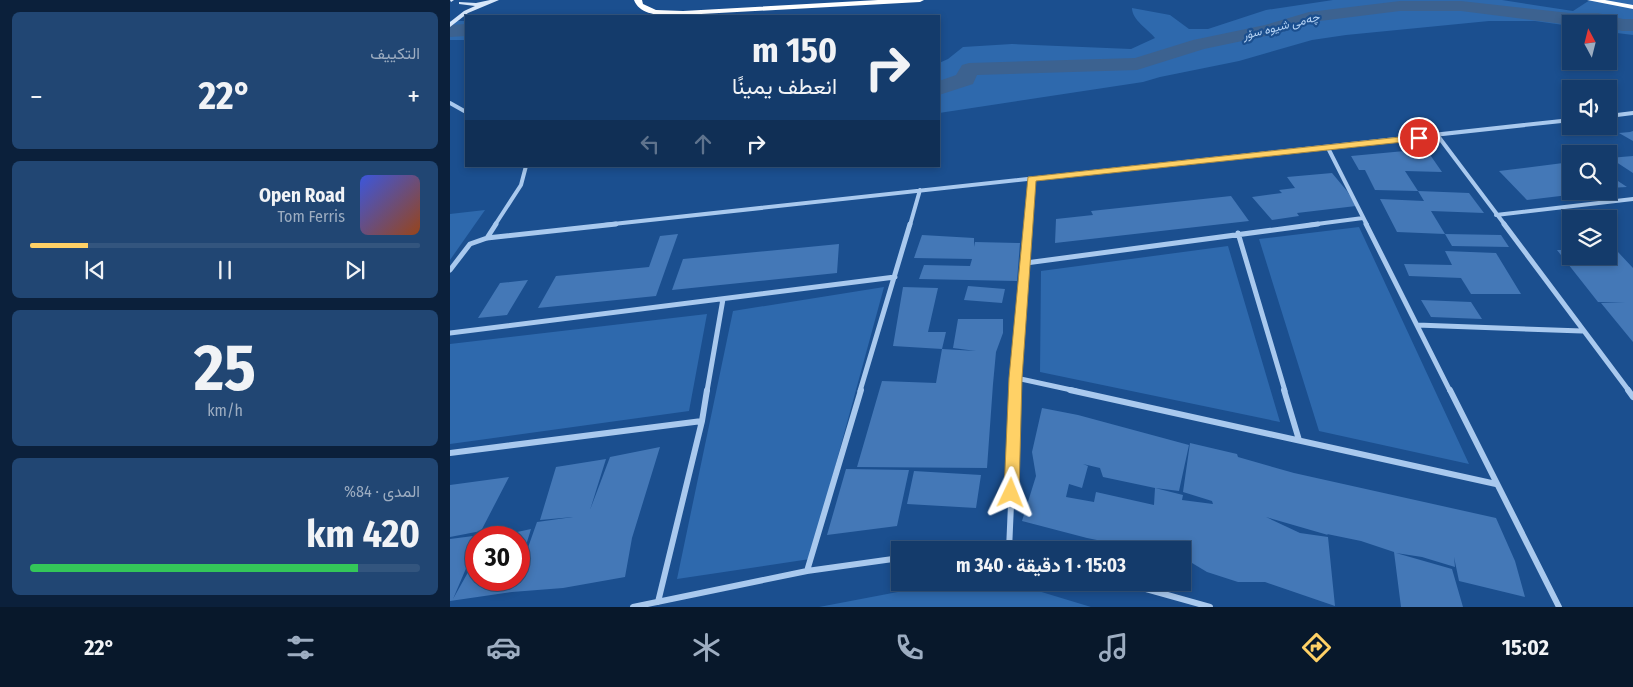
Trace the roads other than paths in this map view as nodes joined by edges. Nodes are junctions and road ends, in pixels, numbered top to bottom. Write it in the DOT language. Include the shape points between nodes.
graph roads {
  1 [pos="496,0"];
  2 [pos="638,0"];
  3 [pos="920,0"];
  4 [pos="1591,0"];
  5 [pos="462,3"];
  6 [pos="488,3"];
  7 [pos="450,4"];
  8 [pos="1633,7"];
  9 [pos="462,12"];
  10 [pos="452,22"];
  11 [pos="450,104"];
  12 [pos="465,112"];
  13 [pos="1633,113"];
  14 [pos="1617,115"];
  15 [pos="1562,121"];
  16 [pos="1438,136"];
  17 [pos="1328,148"];
  18 [pos="526,167"];
  19 [pos="1032,179"];
  20 [pos="920,190"];
  21 [pos="1633,200"];
  22 [pos="1496,215"];
  23 [pos="1363,218"];
  24 [pos="1238,233"];
  25 [pos="487,238"];
  26 [pos="1026,263"];
  27 [pos="450,270"];
  28 [pos="895,276"];
  29 [pos="723,299"];
  30 [pos="1417,324"];
  31 [pos="1582,331"];
  32 [pos="450,333"];
  33 [pos="1016,378"];
  34 [pos="1633,398"];
  35 [pos="702,421"];
  36 [pos="1299,440"];
  37 [pos="450,453"];
  38 [pos="1496,484"];
  39 [pos="1009,541"];
  40 [pos="891,559"];
  41 [pos="807,571"];
  42 [pos="1153,591"];
  43 [pos="658,602"];
  44 [pos="633,607"];
  45 [pos="1210,607"];
  46 [pos="1559,607"];
  1 -- 6 [label="street"];
  2 -- 3 [label="highway" via="640,5 650,10 682,13"];
  4 -- 8 [label="highway"];
  5 -- 6 [label="street"];
  5 -- 7 [label="street"];
  5 -- 9 [label="street"];
  6 -- 9 [label="street"];
  9 -- 10 [label="street"];
  11 -- 12 [label="street"];
  13 -- 14 [label="street"];
  15 -- 16 [label="street"];
  16 -- 17 [label="street"];
  16 -- 22 [label="street"];
  17 -- 19 [label="street"];
  17 -- 23 [label="street"];
  18 -- 25 [label="street" via="521,185"];
  19 -- 20 [label="street"];
  19 -- 26 [label="street"];
  20 -- 25 [label="street"];
  20 -- 28 [label="street"];
  21 -- 22 [label="street"];
  22 -- 31 [label="street"];
  23 -- 24 [label="street"];
  23 -- 30 [label="street"];
  24 -- 26 [label="street"];
  24 -- 36 [label="street"];
  25 -- 27 [label="street" via="470,244"];
  26 -- 33 [label="street"];
  28 -- 29 [label="street"];
  28 -- 41 [label="street"];
  29 -- 32 [label="street"];
  29 -- 35 [label="street"];
  30 -- 31 [label="street"];
  30 -- 38 [label="street"];
  31 -- 34 [label="street"];
  33 -- 36 [label="street"];
  33 -- 39 [label="street"];
  35 -- 37 [label="street"];
  35 -- 43 [label="street"];
  36 -- 38 [label="street"];
  38 -- 46 [label="street"];
  40 -- 41 [label="street"];
  41 -- 43 [label="street"];
  42 -- 45 [label="street"];
  43 -- 44 [label="street"];
}
